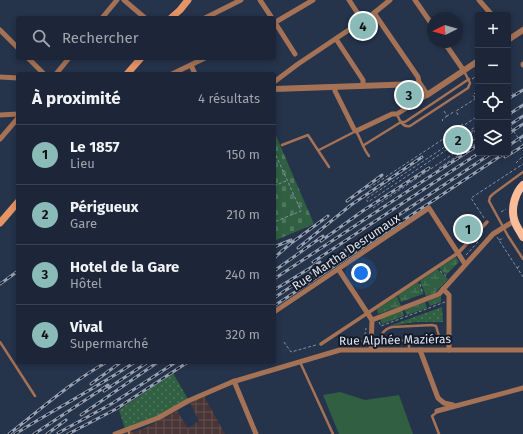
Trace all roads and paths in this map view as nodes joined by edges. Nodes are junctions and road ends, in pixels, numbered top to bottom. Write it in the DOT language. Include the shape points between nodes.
graph roads {
  1 [pos="118,0"];
  2 [pos="124,0"];
  3 [pos="188,0"];
  4 [pos="241,0"];
  5 [pos="260,0"];
  6 [pos="313,0"];
  7 [pos="349,0"];
  8 [pos="390,0"];
  9 [pos="415,0"];
  10 [pos="479,0"];
  11 [pos="382,3"];
  12 [pos="180,10"];
  13 [pos="489,12"];
  14 [pos="374,13"];
  15 [pos="104,16"];
  16 [pos="143,16"];
  17 [pos="173,16"];
  18 [pos="177,16"];
  19 [pos="209,16"];
  20 [pos="271,16"];
  21 [pos="427,17"];
  22 [pos="276,20"];
  23 [pos="362,20"];
  24 [pos="276,24"];
  25 [pos="0,30"];
  26 [pos="523,30"];
  27 [pos="511,36"];
  28 [pos="336,39"];
  29 [pos="16,46"];
  30 [pos="448,48"];
  31 [pos="295,54"];
  32 [pos="30,60"];
  33 [pos="67,60"];
  34 [pos="139,60"];
  35 [pos="201,60"];
  36 [pos="475,63"];
  37 [pos="191,65"];
  38 [pos="464,71"];
  39 [pos="42,72"];
  40 [pos="58,72"];
  41 [pos="129,72"];
  42 [pos="176,72"];
  43 [pos="194,72"];
  44 [pos="0,77"];
  45 [pos="475,77"];
  46 [pos="16,78"];
  47 [pos="276,80"];
  48 [pos="469,80"];
  49 [pos="420,83"];
  50 [pos="363,86"];
  51 [pos="335,87"];
  52 [pos="276,89"];
  53 [pos="475,93"];
  54 [pos="427,95"];
  55 [pos="475,98"];
  56 [pos="444,111"];
  57 [pos="456,111"];
  58 [pos="16,114"];
  59 [pos="397,114"];
  60 [pos="0,115"];
  61 [pos="458,115"];
  62 [pos="448,117"];
  63 [pos="475,118"];
  64 [pos="16,120"];
  65 [pos="443,121"];
  66 [pos="401,122"];
  67 [pos="463,124"];
  68 [pos="511,127"];
  69 [pos="459,128"];
  70 [pos="475,129"];
  71 [pos="475,129"];
  72 [pos="356,130"];
  73 [pos="464,136"];
  74 [pos="0,139"];
  75 [pos="475,140"];
  76 [pos="475,140"];
  77 [pos="469,144"];
  78 [pos="475,144"];
  79 [pos="282,145"];
  80 [pos="364,145"];
  81 [pos="523,145"];
  82 [pos="319,150"];
  83 [pos="276,155"];
  84 [pos="369,156"];
  85 [pos="523,156"];
  86 [pos="519,166"];
  87 [pos="329,167"];
  88 [pos="438,168"];
  89 [pos="523,172"];
  90 [pos="287,180"];
  91 [pos="523,184"];
  92 [pos="276,185"];
  93 [pos="369,188"];
  94 [pos="16,204"];
  95 [pos="373,208"];
  96 [pos="506,209"];
  97 [pos="501,212"];
  98 [pos="276,221"];
  99 [pos="514,221"];
  100 [pos="487,222"];
  101 [pos="0,223"];
  102 [pos="503,226"];
  103 [pos="496,236"];
  104 [pos="523,236"];
  105 [pos="473,237"];
  106 [pos="505,237"];
  107 [pos="499,240"];
  108 [pos="458,253"];
  109 [pos="468,257"];
  110 [pos="523,259"];
  111 [pos="465,264"];
  112 [pos="521,265"];
  113 [pos="436,267"];
  114 [pos="517,268"];
  115 [pos="339,270"];
  116 [pos="447,277"];
  117 [pos="523,277"];
  118 [pos="418,279"];
  119 [pos="444,289"];
  120 [pos="424,296"];
  121 [pos="446,302"];
  122 [pos="276,311"];
  123 [pos="368,313"];
  124 [pos="373,321"];
  125 [pos="366,328"];
  126 [pos="0,342"];
  127 [pos="284,342"];
  128 [pos="409,343"];
  129 [pos="321,344"];
  130 [pos="360,344"];
  131 [pos="371,350"];
  132 [pos="409,350"];
  133 [pos="420,350"];
  134 [pos="449,350"];
  135 [pos="523,350"];
  136 [pos="300,362"];
  137 [pos="234,381"];
  138 [pos="523,388"];
  139 [pos="35,396"];
  140 [pos="456,406"];
  141 [pos="437,411"];
  142 [pos="129,432"];
  143 [pos="115,434"];
  144 [pos="256,434"];
  145 [pos="333,434"];
  146 [pos="439,434"];
  1 -- 15 [label="street"];
  2 -- 16 [label="street"];
  3 -- 12 [label="main road"];
  4 -- 19 [label="street"];
  5 -- 20 [label="street"];
  6 -- 22 [label="street"];
  7 -- 23 [label="street"];
  8 -- 11 [label="street"];
  9 -- 21 [label="street"];
  10 -- 13 [label="street"];
  11 -- 14 [label="street"];
  12 -- 17 [label="main road"];
  12 -- 18 [label="main road"];
  14 -- 23 [label="street"];
  14 -- 49 [label="street"];
  23 -- 28 [label="street"];
  24 -- 31 [label="street"];
  25 -- 29 [label="street"];
  26 -- 27 [label="street"];
  28 -- 47 [label="street"];
  28 -- 50 [label="street" via="363,80"];
  30 -- 38 [label="street"];
  32 -- 39 [label="street"];
  33 -- 40 [label="street"];
  34 -- 41 [label="main road"];
  35 -- 37 [label="street"];
  36 -- 38 [label="street"];
  37 -- 42 [label="street"];
  37 -- 43 [label="street"];
  38 -- 48 [label="lane"];
  38 -- 54 [label="street"];
  44 -- 46 [label="street"];
  45 -- 48 [label="path"];
  48 -- 66 [label="lane" via="405,122"];
  48 -- 66 [label="lane" via="468,88 410,126 404,126"];
  49 -- 50 [label="street"];
  49 -- 54 [label="street"];
  50 -- 51 [label="street"];
  51 -- 52 [label="street"];
  51 -- 72 [label="street"];
  53 -- 55 [label="path"];
  54 -- 59 [label="street"];
  55 -- 57 [label="path"];
  56 -- 62 [label="path"];
  57 -- 61 [label="path"];
  57 -- 62 [label="path"];
  58 -- 60 [label="street"];
  59 -- 66 [label="lane"];
  59 -- 72 [label="street"];
  62 -- 65 [label="path"];
  63 -- 69 [label="path"];
  64 -- 74 [label="street"];
  66 -- 80 [label="lane"];
  67 -- 69 [label="path"];
  68 -- 81 [label="path, bridge"];
  69 -- 93 [label="path"];
  70 -- 73 [label="path"];
  71 -- 73 [label="path"];
  72 -- 80 [label="lane"];
  72 -- 82 [label="lane"];
  73 -- 73 [label="path" via="366,199 368,202"];
  75 -- 77 [label="path"];
  76 -- 77 [label="path"];
  77 -- 95 [label="path"];
  78 -- 88 [label="path"];
  79 -- 82 [label="lane" via="308,135"];
  80 -- 84 [label="lane" via="364,150"];
  82 -- 87 [label="lane"];
  83 -- 90 [label="path"];
  85 -- 86 [label="path" via="516,163"];
  89 -- 102 [label="lane" via="489,199 490,206"];
  90 -- 92 [label="path"];
  90 -- 98 [label="path" via="301,211"];
  91 -- 99 [label="main road" via="515,197"];
  94 -- 101 [label="main road"];
  96 -- 97 [label="path"];
  99 -- 102 [label="street"];
  99 -- 104 [label="main road"];
  100 -- 105 [label="street"];
  102 -- 110 [label="lane"];
  102 -- 111 [label="street" via="492,234"];
  103 -- 107 [label="path"];
  105 -- 108 [label="street"];
  105 -- 109 [label="path" via="478,242 466,255"];
  106 -- 107 [label="path"];
  107 -- 114 [label="path"];
  108 -- 111 [label="street"];
  108 -- 113 [label="street"];
  108 -- 115 [label="street, Rue Martha Desrumaux" via="429,208"];
  111 -- 119 [label="street"];
  112 -- 114 [label="path"];
  113 -- 116 [label="path"];
  113 -- 118 [label="street"];
  114 -- 117 [label="path"];
  115 -- 122 [label="street, Rue Martha Desrumaux"];
  115 -- 123 [label="street"];
  118 -- 120 [label="path"];
  118 -- 123 [label="street"];
  119 -- 124 [label="street" via="439,294"];
  119 -- 134 [label="street" via="449,296"];
  121 -- 124 [label="path" via="381,326 379,321"];
  123 -- 124 [label="street"];
  123 -- 129 [label="street"];
  124 -- 131 [label="street"];
  125 -- 130 [label="path" via="364,340 345,342"];
  126 -- 139 [label="lane"];
  127 -- 129 [label="path" via="291,352"];
  128 -- 128 [label="lane" via="436,342 439,336 436,326 392,327 382,332 386,341 408,340"];
  128 -- 132 [label="lane"];
  131 -- 132 [label="street, Rue Alphée Maziéras"];
  131 -- 136 [label="street, Rue Alphée Maziéras" via="340,350"];
  132 -- 133 [label="street, Rue Alphée Maziéras"];
  133 -- 134 [label="street, Rue Alphée Maziéras"];
  133 -- 140 [label="street" via="438,398 444,403"];
  134 -- 135 [label="street, Rue Alphée Maziéras"];
  136 -- 137 [label="street, Rue Alphée Maziéras"];
  136 -- 145 [label="lane"];
  137 -- 142 [label="street, Rue Alphée Maziéras" via="188,401"];
  137 -- 144 [label="street"];
  138 -- 140 [label="street"];
  140 -- 141 [label="street"];
  141 -- 146 [label="lane" via="432,416"];
  142 -- 143 [label="street, Rue Alphée Maziéras"];
}
